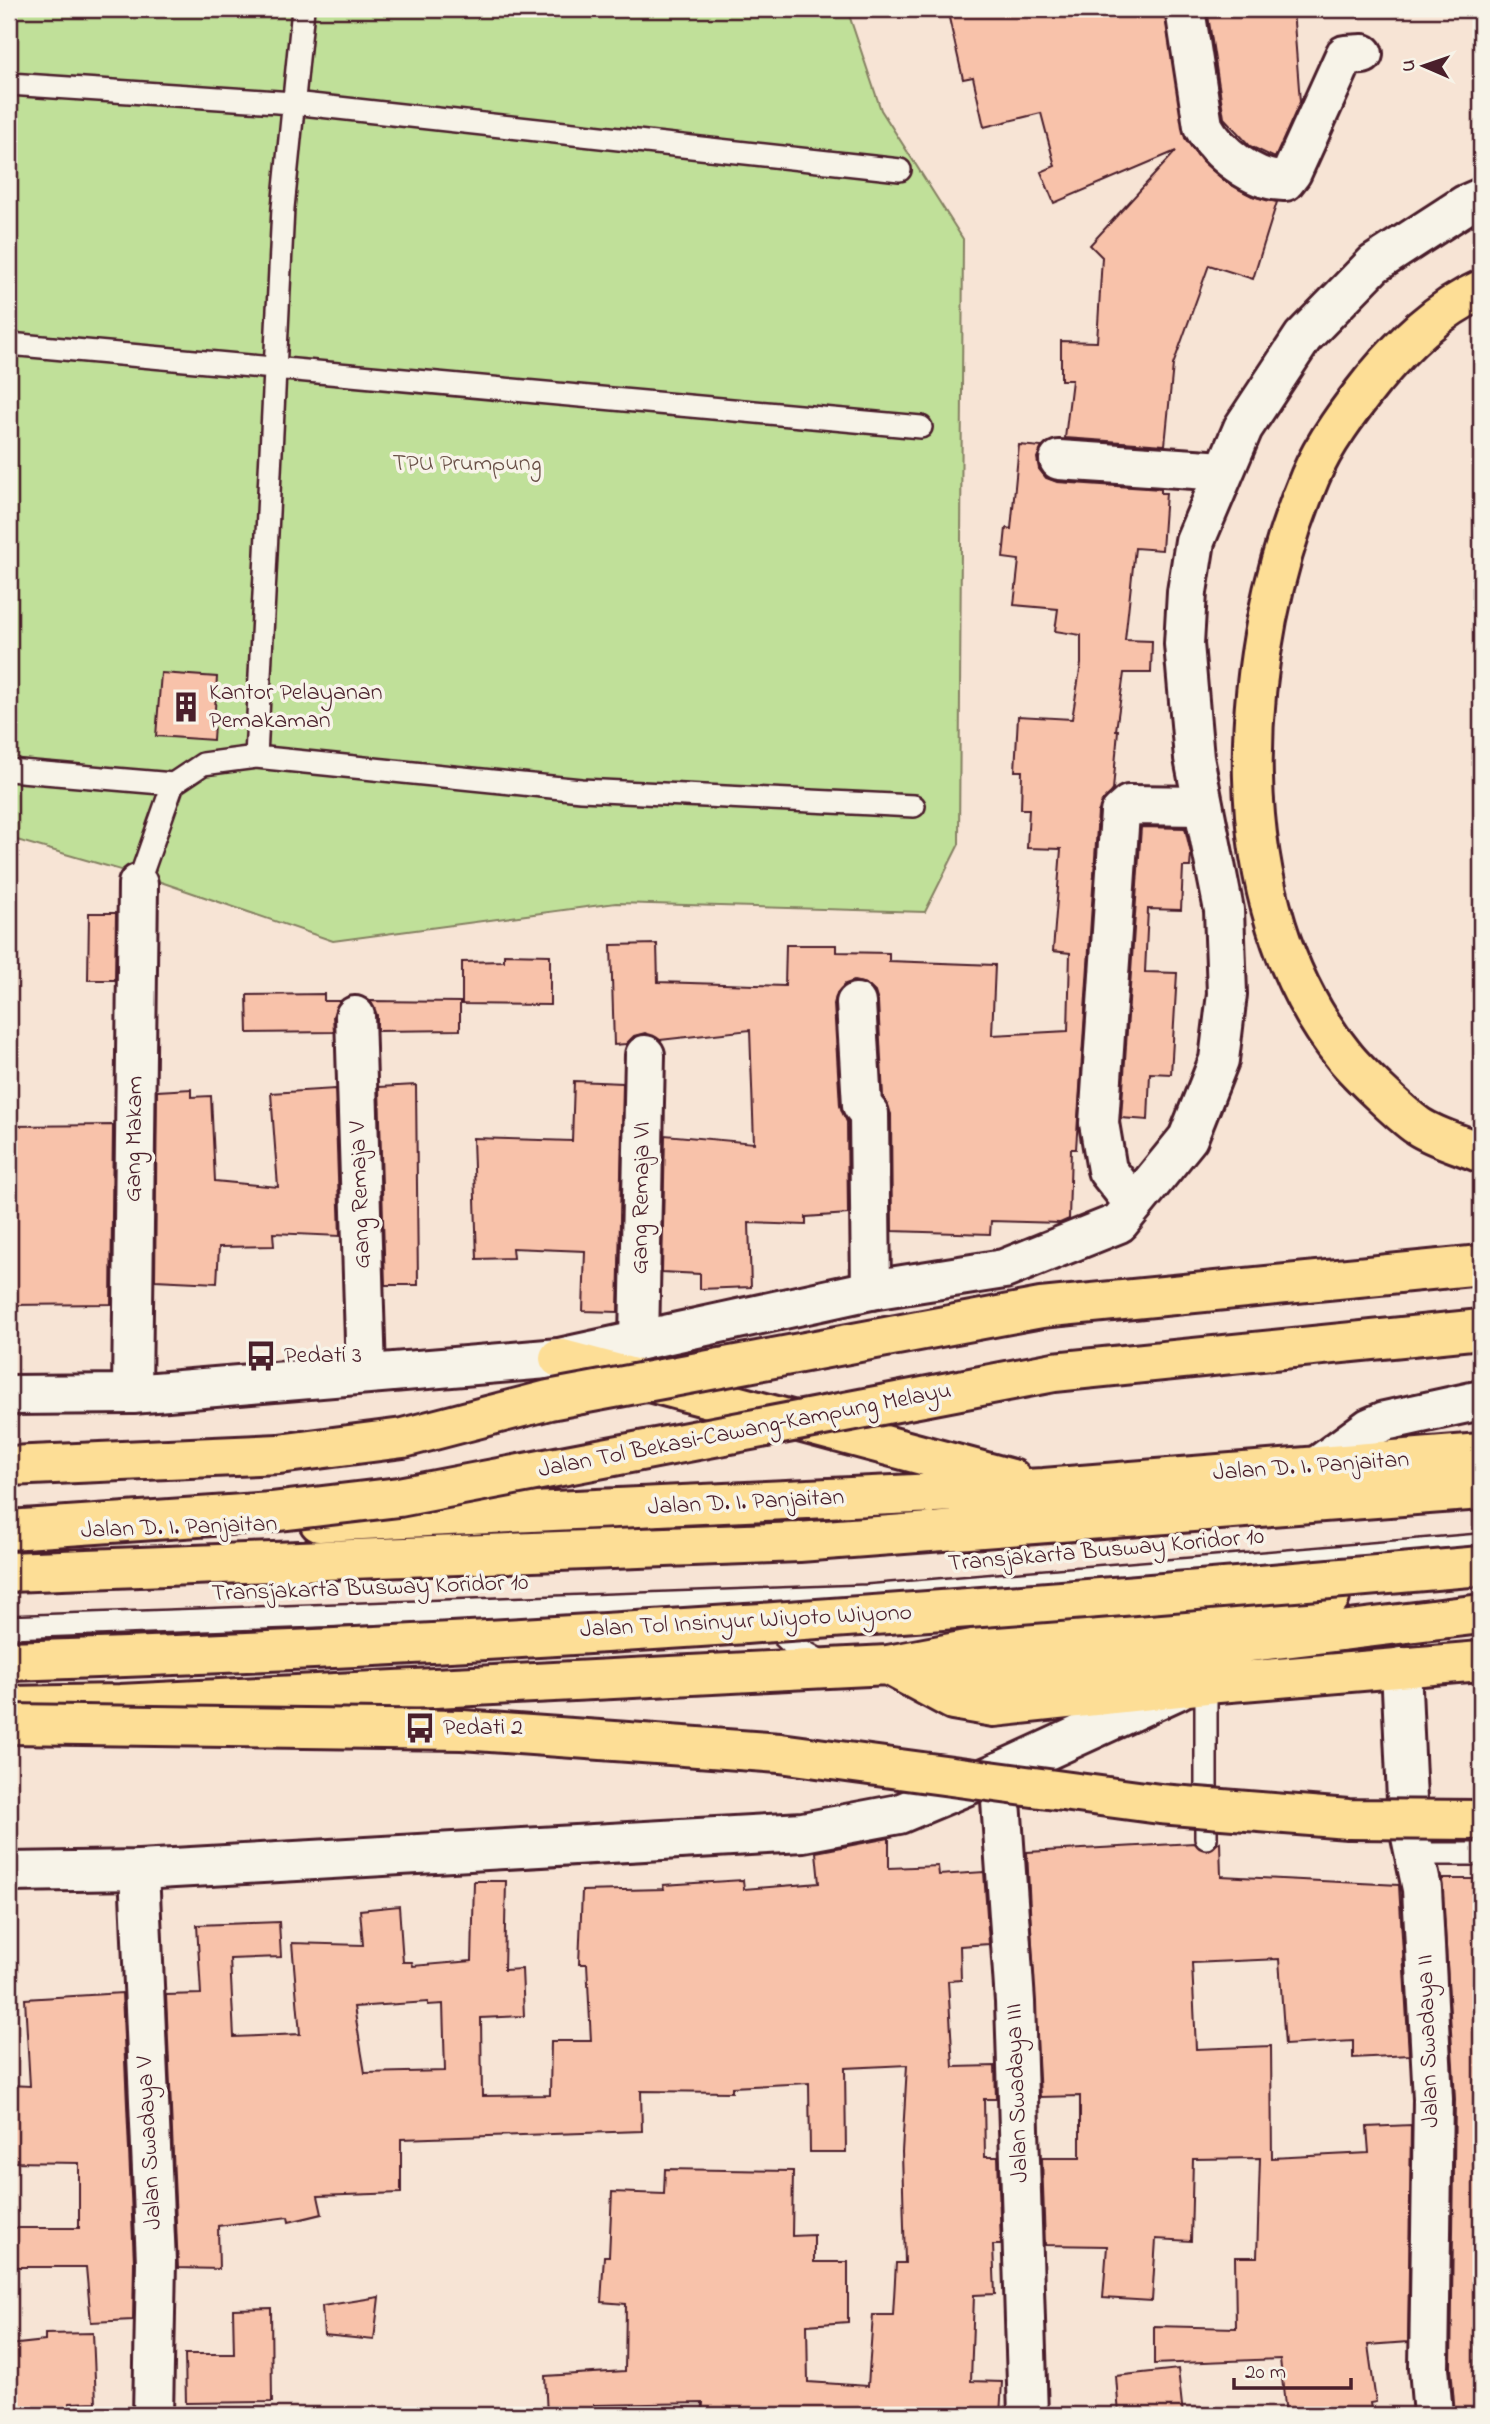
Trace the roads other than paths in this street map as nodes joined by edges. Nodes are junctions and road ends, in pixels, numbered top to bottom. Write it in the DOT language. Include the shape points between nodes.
graph roads {
  1 [pos="303,9"];
  2 [pos="1185,9"];
  3 [pos="1363,54"];
  4 [pos="9,84"];
  5 [pos="293,103"];
  6 [pos="900,170"];
  7 [pos="1481,198"];
  8 [pos="1481,290"];
  9 [pos="9,344"];
  10 [pos="276,368"];
  11 [pos="921,427"];
  12 [pos="1059,460"];
  13 [pos="1224,471"];
  14 [pos="256,757"];
  15 [pos="9,770"];
  16 [pos="173,784"];
  17 [pos="914,806"];
  18 [pos="1203,806"];
  19 [pos="138,884"];
  20 [pos="856,1003"];
  21 [pos="355,1016"];
  22 [pos="645,1055"];
  23 [pos="1481,1153"];
  24 [pos="1134,1204"];
  25 [pos="1481,1265"];
  26 [pos="871,1290"];
  27 [pos="1481,1329"];
  28 [pos="639,1340"];
  29 [pos="559,1357"];
  30 [pos="366,1373"];
  31 [pos="132,1394"];
  32 [pos="9,1395"];
  33 [pos="1481,1400"];
  34 [pos="1481,1437"];
  35 [pos="1481,1453"];
  36 [pos="9,1466"];
  37 [pos="1322,1467"];
  38 [pos="1481,1472"];
  39 [pos="1044,1488"];
  40 [pos="1481,1490"];
  41 [pos="1233,1495"];
  42 [pos="9,1532"];
  43 [pos="1481,1545"];
  44 [pos="9,1564"];
  45 [pos="1481,1566"];
  46 [pos="9,1572"];
  47 [pos="1481,1582"];
  48 [pos="734,1602"];
  49 [pos="1481,1614"];
  50 [pos="9,1627"];
  51 [pos="9,1661"];
  52 [pos="1481,1661"];
  53 [pos="888,1665"];
  54 [pos="832,1667"];
  55 [pos="1401,1667"];
  56 [pos="1196,1685"];
  57 [pos="9,1706"];
  58 [pos="9,1724"];
  59 [pos="999,1772"];
  60 [pos="1481,1820"];
  61 [pos="1206,1838"];
  62 [pos="1415,1854"];
  63 [pos="1481,1854"];
  64 [pos="139,1870"];
  65 [pos="9,1872"];
  66 [pos="153,2415"];
  67 [pos="1028,2415"];
  68 [pos="1433,2415"];
  1 -- 5 [label="lane"];
  2 -- 3 [label="street" via="1203,126 1211,142 1247,170 1272,182 1285,181 1292,172 1345,55"];
  4 -- 5 [label="lane"];
  5 -- 6 [label="lane"];
  5 -- 10 [label="lane"];
  7 -- 13 [label="street" via="1374,264 1303,337 1243,428"];
  8 -- 23 [label="highway" via="1462,298 1401,346 1350,410 1310,475 1280,563 1261,648 1252,754 1261,862 1280,939 1311,1006 1345,1058 1418,1126"];
  9 -- 10 [label="lane"];
  10 -- 11 [label="lane"];
  10 -- 14 [label="lane"];
  12 -- 13 [label="street"];
  13 -- 18 [label="street" via="1195,541 1187,592 1185,657"];
  14 -- 16 [label="lane" via="203,764"];
  14 -- 17 [label="lane" via="581,790"];
  15 -- 16 [label="lane"];
  16 -- 19 [label="lane"];
  18 -- 24 [label="street" via="1224,910 1227,994 1219,1060 1188,1138"];
  18 -- 24 [label="street" via="1129,805 1120,813 1099,1123 1107,1170"];
  19 -- 31 [label="street, Gang Makam"];
  20 -- 26 [label="street" via="862,1105 869,1114"];
  21 -- 30 [label="street, Gang Remaja V"];
  22 -- 28 [label="street, Gang Remaja VI"];
  24 -- 26 [label="street" via="1119,1223 1004,1269"];
  25 -- 36 [label="highway, bridge" via="1041,1308 549,1400 403,1438 279,1454"];
  26 -- 28 [label="street"];
  27 -- 42 [label="highway, Jalan Tol Bekasi–Cawang–Kampung Melayu, bridge" via="1054,1372 399,1497"];
  28 -- 29 [label="street"];
  29 -- 30 [label="street"];
  29 -- 39 [label="highway"];
  30 -- 31 [label="street"];
  31 -- 32 [label="street"];
  33 -- 37 [label="street" via="1385,1421 1369,1428"];
  34 -- 37 [label="highway" via="1354,1456"];
  35 -- 37 [label="highway, Jalan D. I. Panjaitan"];
  37 -- 39 [label="highway, Jalan D. I. Panjaitan"];
  37 -- 41 [label="lane, Transjakarta Busway Koridor 10"];
  38 -- 41 [label="lane, Transjakarta Busway Koridor 10"];
  39 -- 42 [label="highway, Jalan D. I. Panjaitan"];
  40 -- 46 [label="highway" via="799,1542"];
  41 -- 44 [label="lane, Transjakarta Busway Koridor 10" via="558,1539"];
  43 -- 48 [label="lane, Transjakarta Busway Koridor 10" via="868,1596"];
  45 -- 51 [label="highway, Jalan Tol Insinyur Wiyoto Wiyono, bridge" via="1016,1606 196,1655"];
  47 -- 53 [label="highway" via="1138,1618"];
  48 -- 50 [label="lane, Transjakarta Busway Koridor 10"];
  48 -- 54 [label="lane"];
  49 -- 53 [label="highway" via="1021,1670 968,1673"];
  52 -- 55 [label="highway"];
  53 -- 54 [label="highway"];
  53 -- 56 [label="highway" via="953,1700 994,1707"];
  54 -- 57 [label="highway"];
  55 -- 56 [label="highway"];
  55 -- 62 [label="street, Jalan Swadaya II" via="1408,1822"];
  56 -- 59 [label="street"];
  56 -- 61 [label="lane"];
  58 -- 60 [label="highway, bridge" via="461,1730 780,1753 1160,1804 1348,1819"];
  59 -- 64 [label="street" via="899,1814 803,1832"];
  59 -- 67 [label="street, Jalan Swadaya III" via="1014,2002"];
  62 -- 63 [label="lane"];
  62 -- 68 [label="street, Jalan Swadaya II" via="1422,1889 1433,2099 1429,2368"];
  64 -- 65 [label="street"];
  64 -- 66 [label="street, Jalan Swadaya V" via="156,2262"];
}
